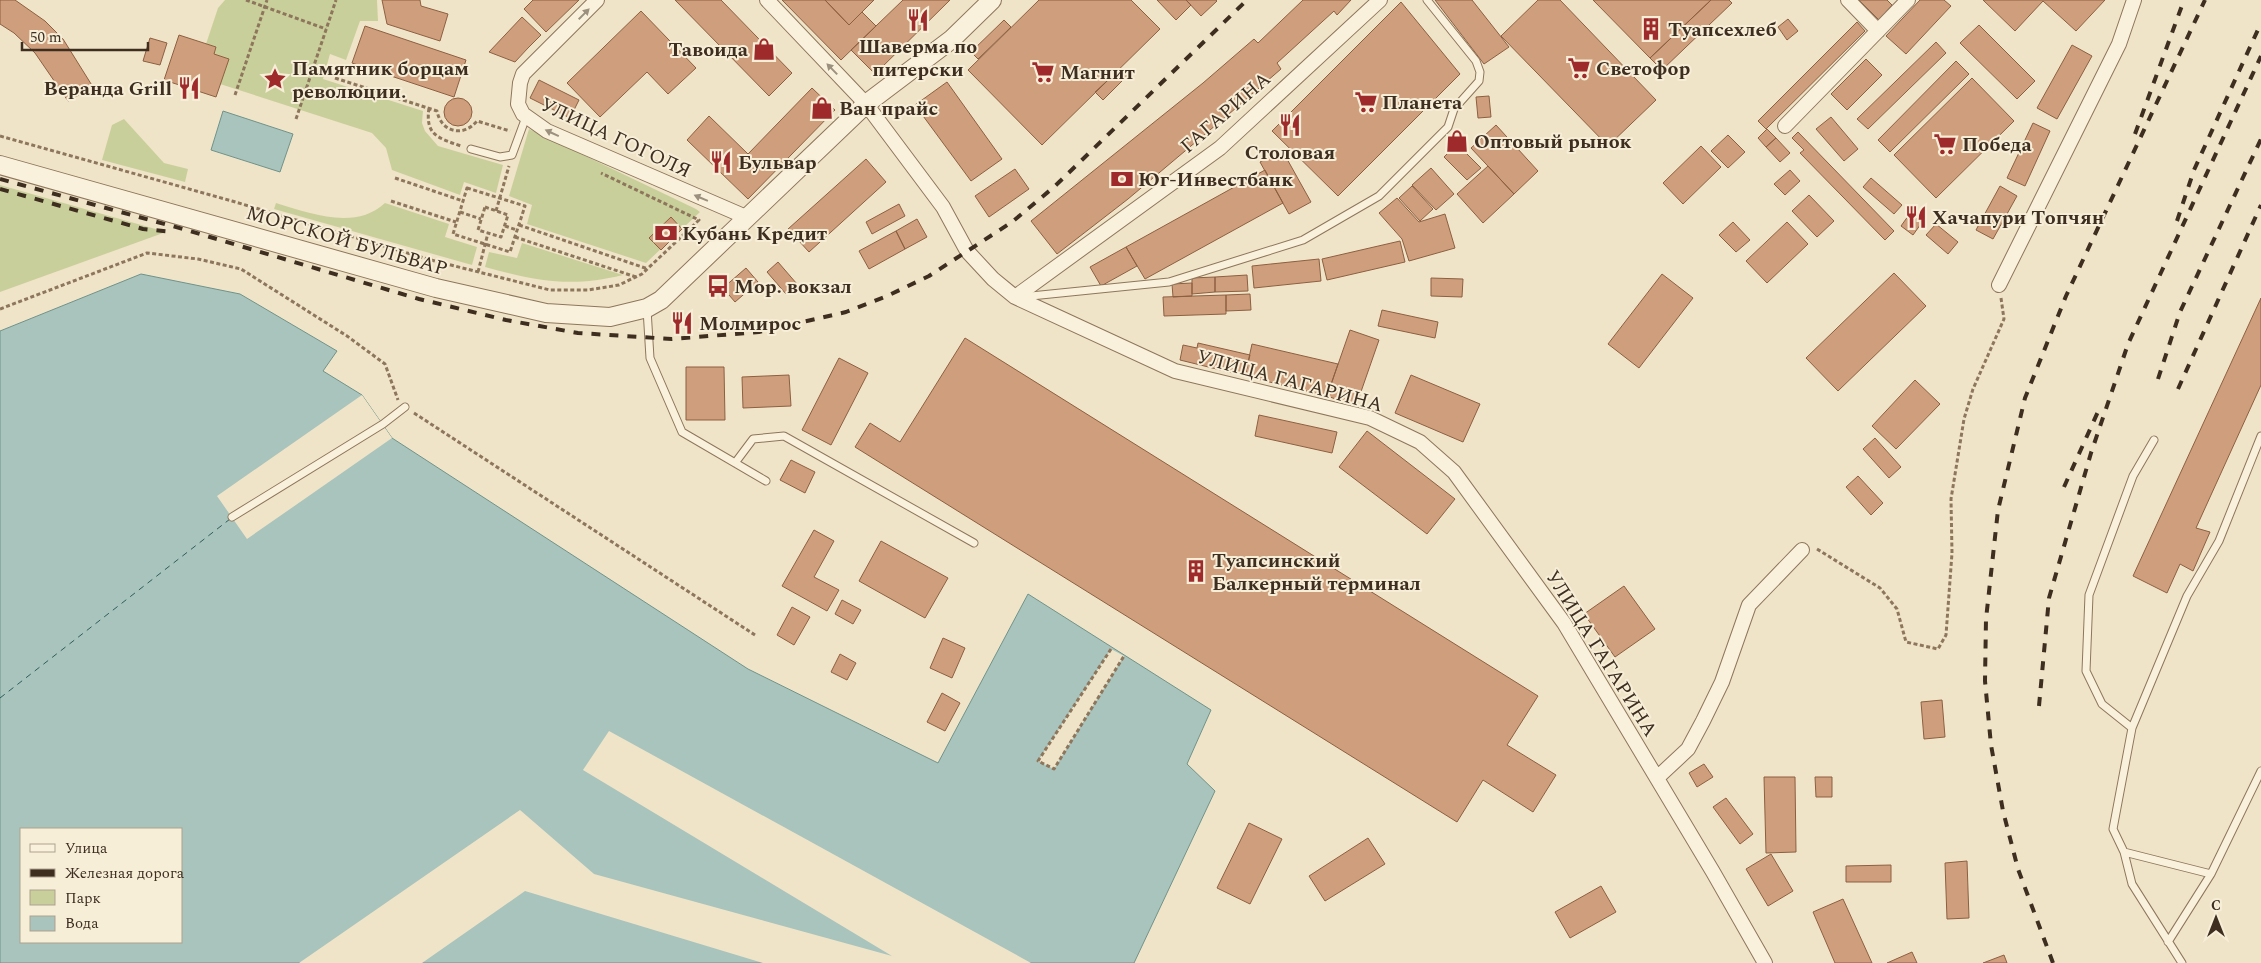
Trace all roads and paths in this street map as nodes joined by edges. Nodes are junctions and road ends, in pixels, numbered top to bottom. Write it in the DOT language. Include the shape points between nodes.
graph roads {
  1 [pos="246,0"];
  2 [pos="267,0"];
  3 [pos="336,0"];
  4 [pos="597,0"];
  5 [pos="767,0"];
  6 [pos="991,0"];
  7 [pos="1380,0"];
  8 [pos="1427,0"];
  9 [pos="1848,0"];
  10 [pos="1908,0"];
  11 [pos="2134,0"];
  12 [pos="265,6"];
  13 [pos="326,29"];
  14 [pos="1878,31"];
  15 [pos="335,78"];
  16 [pos="235,95"];
  17 [pos="866,104"];
  18 [pos="429,108"];
  19 [pos="526,117"];
  20 [pos="296,119"];
  21 [pos="1785,126"];
  22 [pos="521,134"];
  23 [pos="0,136"];
  24 [pos="471,149"];
  25 [pos="512,155"];
  26 [pos="0,165"];
  27 [pos="601,172"];
  28 [pos="395,178"];
  29 [pos="499,198"];
  30 [pos="391,201"];
  31 [pos="463,201"];
  32 [pos="496,211"];
  33 [pos="460,212"];
  34 [pos="746,217"];
  35 [pos="481,219"];
  36 [pos="456,222"];
  37 [pos="505,226"];
  38 [pos="519,226"];
  39 [pos="517,230"];
  40 [pos="488,233"];
  41 [pos="515,237"];
  42 [pos="485,245"];
  43 [pos="649,269"];
  44 [pos="478,272"];
  45 [pos="636,277"];
  46 [pos="1999,285"];
  47 [pos="1014,297"];
  48 [pos="647,308"];
  49 [pos="405,408"];
  50 [pos="2261,436"];
  51 [pos="2154,440"];
  52 [pos="735,463"];
  53 [pos="766,481"];
  54 [pos="232,517"];
  55 [pos="974,543"];
  56 [pos="1802,550"];
  57 [pos="1112,648"];
  58 [pos="1124,656"];
  59 [pos="2132,728"];
  60 [pos="2261,771"];
  61 [pos="1657,778"];
  62 [pos="2124,852"];
  63 [pos="2211,874"];
  64 [pos="2168,942"];
  65 [pos="1765,963"];
  66 [pos="2182,963"];
  1 -- 12 [label="path"];
  2 -- 12 [label="path"];
  3 -- 13 [label="path"];
  19 -- 4 [label="street, УЛИЦА ГОГОЛЯ, one-way" via="518,104 523,74"];
  17 -- 5 [label="street, УЛИЦА ГАГАРИНА, one-way"];
  6 -- 17 [label="street, МОРСКОЙ БУЛЬВАР" via="952,39"];
  7 -- 47 [label="street, ГАГАРИНА" via="1220,148"];
  8 -- 47 [label="lane" via="1476,61 1479,82 1454,109 1448,127 1379,196 1303,240 1169,282"];
  9 -- 14 [label="street"];
  10 -- 14 [label="street"];
  11 -- 46 [label="street" via="2119,44"];
  12 -- 13 [label="path"];
  12 -- 16 [label="path"];
  13 -- 20 [label="path"];
  14 -- 21 [label="street"];
  15 -- 18 [label="path"];
  17 -- 34 [label="street, МОРСКОЙ БУЛЬВАР"];
  17 -- 47 [label="street, УЛИЦА ГАГАРИНА" via="943,207 966,251"];
  18 -- 22 [label="path" via="437,111 442,123 453,131 466,130 477,121"];
  18 -- 24 [label="path" via="432,133"];
  19 -- 22 [label="lane"];
  34 -- 19 [label="street, УЛИЦА ГОГОЛЯ, one-way" via="547,131"];
  22 -- 25 [label="lane"];
  23 -- 44 [label="path"];
  24 -- 25 [label="lane" via="500,157"];
  25 -- 29 [label="path"];
  26 -- 48 [label="street, МОРСКОЙ БУЛЬВАР" via="436,288 537,311 610,317"];
  27 -- 43 [label="path" via="698,220"];
  28 -- 31 [label="path"];
  29 -- 31 [label="path" via="467,188"];
  29 -- 32 [label="path"];
  29 -- 38 [label="path" via="525,206"];
  30 -- 36 [label="path"];
  31 -- 33 [label="path"];
  32 -- 35 [label="path" via="485,207"];
  32 -- 37 [label="path" via="508,214"];
  33 -- 35 [label="path"];
  33 -- 36 [label="path"];
  34 -- 48 [label="street, МОРСКОЙ БУЛЬВАР" via="661,300"];
  35 -- 40 [label="path" via="478,230"];
  36 -- 42 [label="path" via="453,234"];
  37 -- 39 [label="path"];
  37 -- 40 [label="path" via="501,237"];
  38 -- 39 [label="path"];
  38 -- 43 [label="path"];
  39 -- 41 [label="path"];
  40 -- 42 [label="path"];
  41 -- 42 [label="path" via="510,252"];
  41 -- 45 [label="path"];
  42 -- 44 [label="path"];
  43 -- 45 [label="path"];
  44 -- 45 [label="path" via="550,290 588,290 619,285"];
  46 -- 56 [label="path" via="2004,319 1973,389 1956,466 1951,499 1952,553 1946,635 1938,649 1906,642 1897,609 1880,588 1817,549"];
  47 -- 61 [label="street, УЛИЦА ГАГАРИНА" via="1175,371 1370,418 1420,442 1454,472 1564,623"];
  48 -- 52 [label="lane" via="650,358 682,432"];
  49 -- 54 [label="lane"];
  50 -- 59 [label="lane" via="2219,541 2187,596"];
  51 -- 59 [label="lane" via="2133,476 2089,595 2086,671 2102,704"];
  52 -- 53 [label="lane"];
  52 -- 55 [label="lane" via="754,439 784,436"];
  56 -- 61 [label="street" via="1749,605 1722,682 1703,721 1688,749"];
  57 -- 58 [label="path" via="1038,761 1054,770"];
  59 -- 62 [label="lane" via="2113,829"];
  60 -- 63 [label="lane"];
  61 -- 65 [label="street, УЛИЦА ГАГАРИНА"];
  62 -- 63 [label="lane"];
  62 -- 64 [label="lane" via="2132,884"];
  63 -- 64 [label="lane"];
  64 -- 66 [label="lane"];
}
